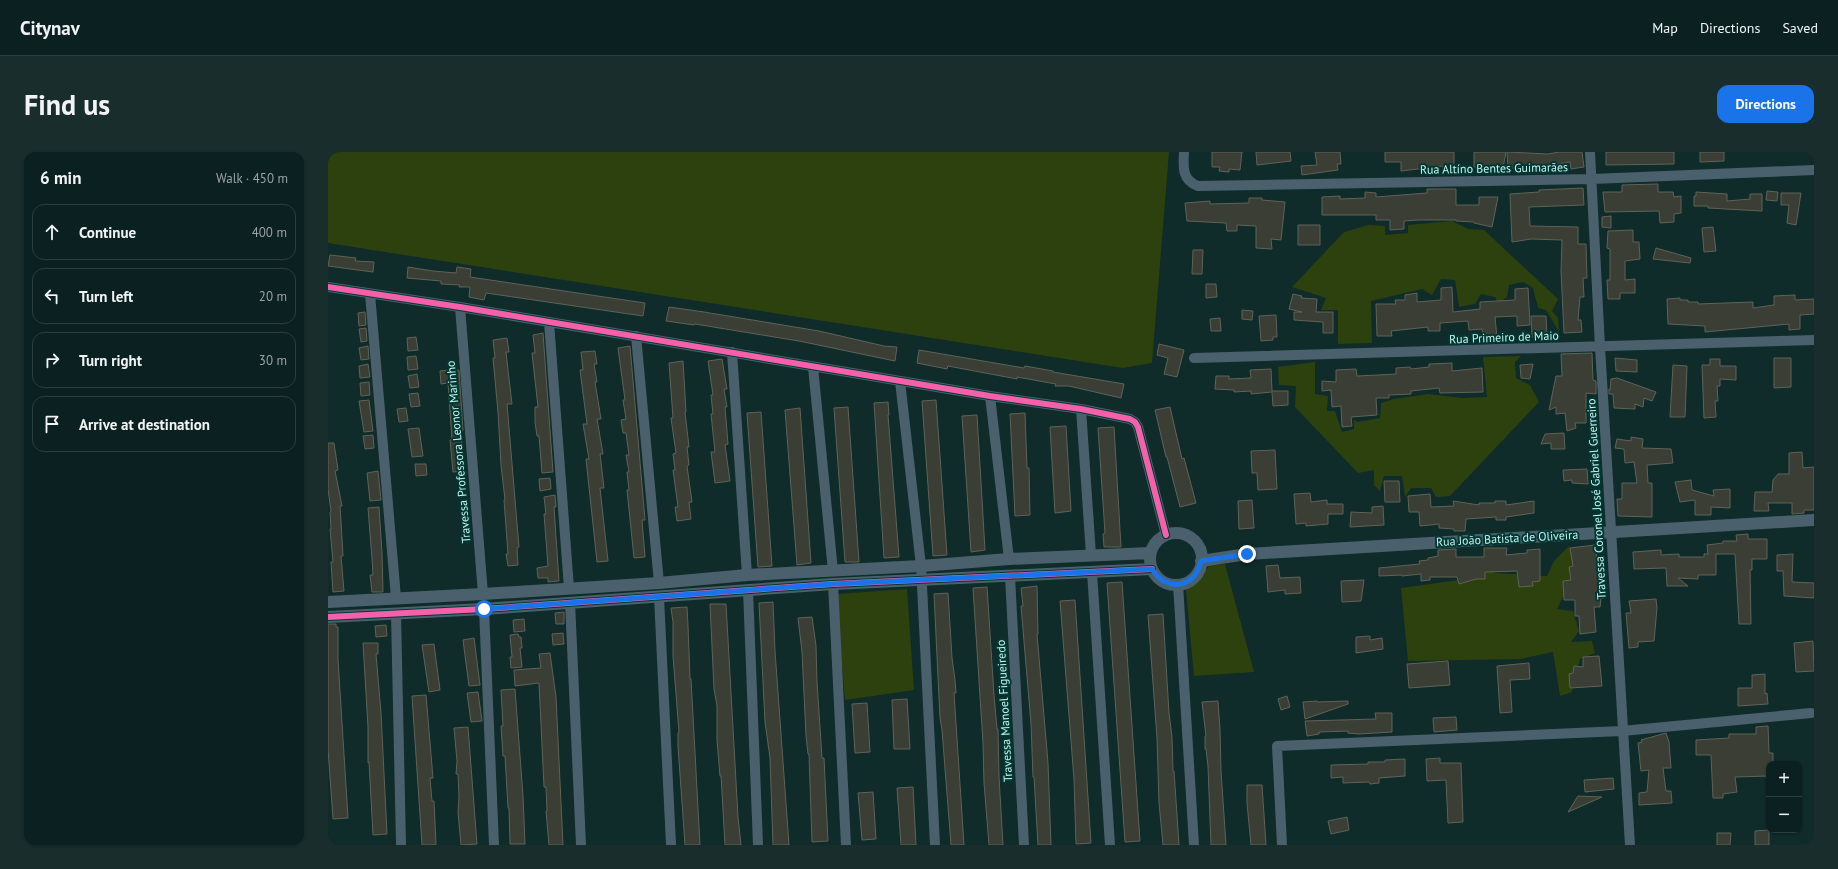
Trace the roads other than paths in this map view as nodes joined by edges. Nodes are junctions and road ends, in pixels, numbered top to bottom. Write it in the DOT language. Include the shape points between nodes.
graph roads {
  1 [pos="1184,152"];
  2 [pos="1590,152"];
  3 [pos="1814,170"];
  4 [pos="1592,179"];
  5 [pos="328,287"];
  6 [pos="370,294"];
  7 [pos="460,307"];
  8 [pos="549,322"];
  9 [pos="636,336"];
  10 [pos="1814,340"];
  11 [pos="1600,347"];
  12 [pos="732,352"];
  13 [pos="1194,358"];
  14 [pos="813,367"];
  15 [pos="900,381"];
  16 [pos="990,396"];
  17 [pos="1081,409"];
  18 [pos="1814,520"];
  19 [pos="1611,532"];
  20 [pos="1166,535"];
  21 [pos="1150,553"];
  22 [pos="1091,555"];
  23 [pos="1009,559"];
  24 [pos="1201,561"];
  25 [pos="921,566"];
  26 [pos="1152,569"];
  27 [pos="832,571"];
  28 [pos="1092,572"];
  29 [pos="747,575"];
  30 [pos="1010,576"];
  31 [pos="921,580"];
  32 [pos="659,583"];
  33 [pos="833,584"];
  34 [pos="1178,584"];
  35 [pos="569,588"];
  36 [pos="748,590"];
  37 [pos="483,594"];
  38 [pos="659,597"];
  39 [pos="396,598"];
  40 [pos="328,602"];
  41 [pos="570,602"];
  42 [pos="484,609"];
  43 [pos="396,614"];
  44 [pos="328,617"];
  45 [pos="1812,713"];
  46 [pos="1622,731"];
  47 [pos="401,845"];
  48 [pos="494,845"];
  49 [pos="581,845"];
  50 [pos="671,845"];
  51 [pos="758,845"];
  52 [pos="846,845"];
  53 [pos="934,845"];
  54 [pos="1024,845"];
  55 [pos="1110,845"];
  56 [pos="1194,845"];
  57 [pos="1282,845"];
  58 [pos="1630,845"];
  1 -- 4 [label="street, Rua Altíno Bentes Guimarães" via="1183,171 1191,184 1198,186"];
  2 -- 4 [label="street, Travessa Coronel José Gabriel Guerreiro"];
  3 -- 4 [label="street, Rua Altíno Bentes Guimarães"];
  4 -- 11 [label="street, Travessa Coronel José Gabriel Guerreiro"];
  5 -- 6 [label="street"];
  6 -- 7 [label="street"];
  6 -- 39 [label="street"];
  7 -- 8 [label="street"];
  7 -- 37 [label="street, Travessa Professora Leonor Marinho"];
  8 -- 9 [label="street"];
  8 -- 35 [label="street"];
  9 -- 12 [label="street"];
  9 -- 32 [label="street"];
  10 -- 11 [label="street, Rua Primeiro de Maio"];
  11 -- 13 [label="street, Rua Primeiro de Maio"];
  11 -- 19 [label="street, Travessa Coronel José Gabriel Guerreiro"];
  12 -- 14 [label="street"];
  12 -- 29 [label="street"];
  14 -- 15 [label="street"];
  14 -- 27 [label="street"];
  15 -- 16 [label="street"];
  15 -- 25 [label="street"];
  16 -- 17 [label="street"];
  16 -- 23 [label="street"];
  17 -- 20 [label="street" via="1135,422"];
  17 -- 22 [label="street"];
  18 -- 19 [label="street, Rua João Batista de Oliveira"];
  19 -- 24 [label="street, Rua João Batista de Oliveira" via="1247,554"];
  19 -- 46 [label="street, Travessa Coronel José Gabriel Guerreiro"];
  20 -- 21 [label="street" via="1153,545"];
  20 -- 24 [label="street" via="1183,534 1191,538 1201,552"];
  21 -- 22 [label="street"];
  21 -- 26 [label="street"];
  22 -- 23 [label="street"];
  23 -- 25 [label="street"];
  24 -- 34 [label="street" via="1194,577"];
  25 -- 27 [label="street"];
  25 -- 31 [label="street"];
  26 -- 28 [label="street"];
  26 -- 34 [label="street" via="1162,581"];
  27 -- 29 [label="street"];
  28 -- 30 [label="street"];
  28 -- 55 [label="street"];
  29 -- 32 [label="street"];
  30 -- 31 [label="street"];
  30 -- 54 [label="street, Travessa Manoel Figueiredo"];
  31 -- 33 [label="street"];
  31 -- 53 [label="street"];
  32 -- 35 [label="street"];
  33 -- 36 [label="street"];
  33 -- 52 [label="street"];
  34 -- 56 [label="street"];
  35 -- 37 [label="street"];
  36 -- 38 [label="street"];
  36 -- 51 [label="street"];
  37 -- 39 [label="street"];
  38 -- 41 [label="street"];
  38 -- 50 [label="street"];
  39 -- 40 [label="street"];
  41 -- 42 [label="street"];
  41 -- 49 [label="street"];
  42 -- 43 [label="street"];
  42 -- 48 [label="street"];
  43 -- 44 [label="street"];
  43 -- 47 [label="street"];
  45 -- 46 [label="street"];
  46 -- 57 [label="street" via="1277,746"];
  46 -- 58 [label="street, Travessa Coronel José Gabriel Guerreiro"];
}
